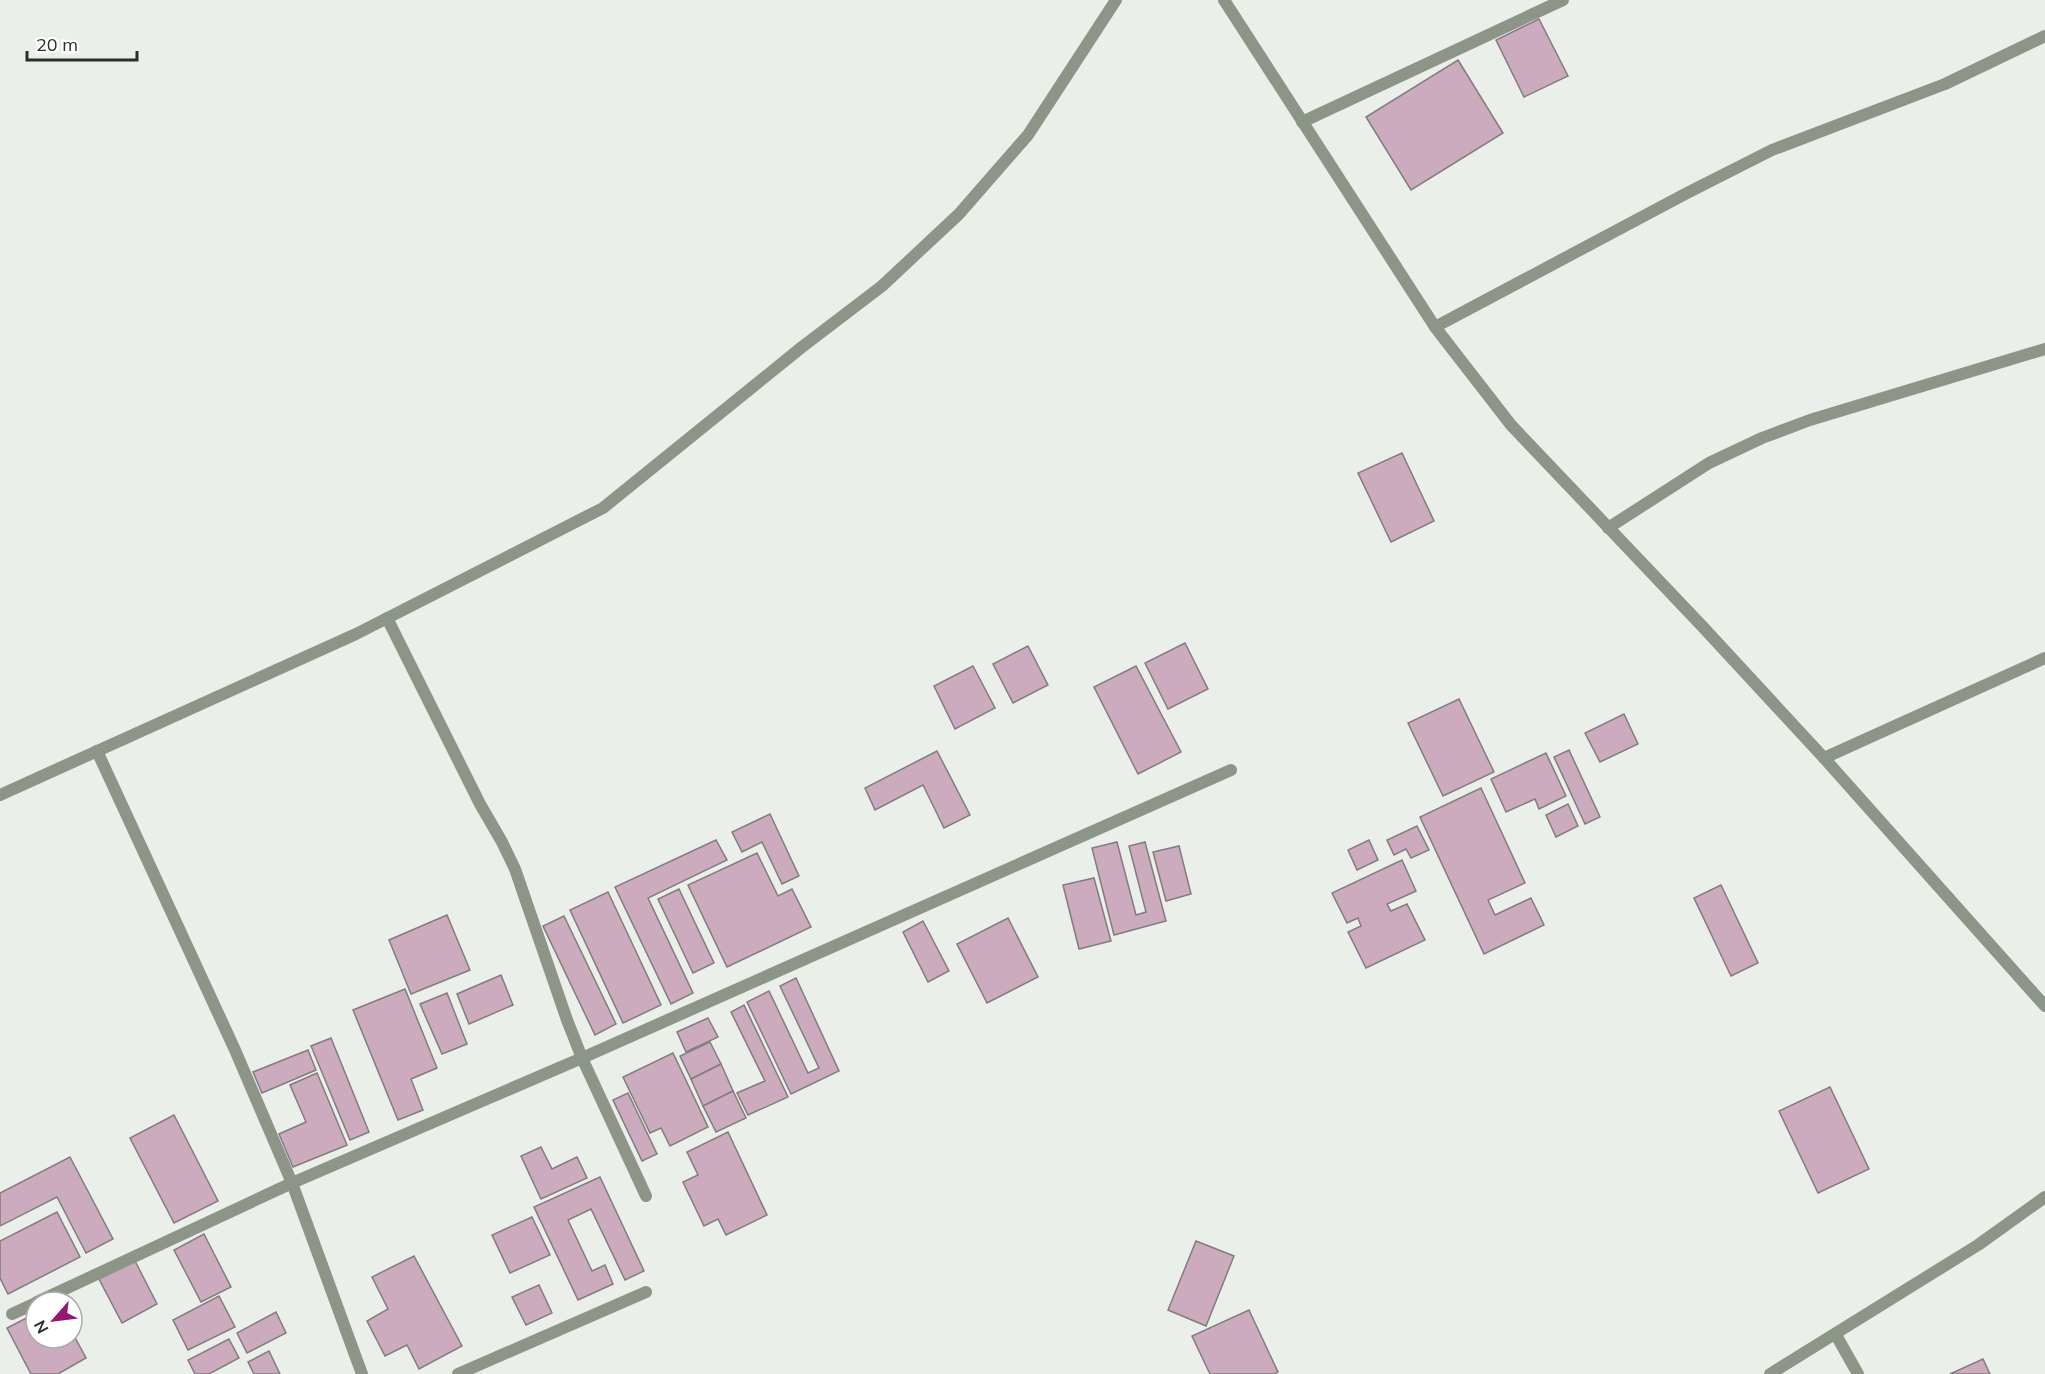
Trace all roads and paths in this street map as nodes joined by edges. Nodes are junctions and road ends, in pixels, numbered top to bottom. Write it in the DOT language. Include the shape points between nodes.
graph roads {
  1 [pos="1116,0"];
  2 [pos="1224,0"];
  3 [pos="1563,0"];
  4 [pos="2045,36"];
  5 [pos="1302,122"];
  6 [pos="1435,327"];
  7 [pos="2045,349"];
  8 [pos="1608,528"];
  9 [pos="387,618"];
  10 [pos="2045,658"];
  11 [pos="97,751"];
  12 [pos="1824,758"];
  13 [pos="1232,770"];
  14 [pos="0,795"];
  15 [pos="2045,1006"];
  16 [pos="582,1058"];
  17 [pos="292,1183"];
  18 [pos="646,1196"];
  19 [pos="2045,1197"];
  20 [pos="63,1290"];
  21 [pos="646,1292"];
  22 [pos="24,1308"];
  23 [pos="12,1314"];
  24 [pos="1836,1335"];
  25 [pos="362,1374"];
  26 [pos="458,1374"];
  27 [pos="1770,1374"];
  28 [pos="1858,1374"];
  1 -- 9 [label="street" via="1028,135 959,214 882,286 603,508"];
  2 -- 5 [label="street"];
  3 -- 5 [label="street"];
  4 -- 6 [label="street" via="1945,84 1772,150"];
  5 -- 6 [label="street"];
  6 -- 8 [label="street" via="1511,425"];
  7 -- 8 [label="street" via="1762,438 1709,463"];
  8 -- 12 [label="street"];
  9 -- 11 [label="street"];
  9 -- 16 [label="street" via="515,869"];
  10 -- 12 [label="street"];
  11 -- 14 [label="street"];
  11 -- 17 [label="street"];
  12 -- 15 [label="street"];
  13 -- 16 [label="street"];
  16 -- 17 [label="street"];
  16 -- 18 [label="street"];
  17 -- 20 [label="street"];
  17 -- 25 [label="street"];
  19 -- 24 [label="street" via="1978,1245"];
  21 -- 26 [label="street"];
  22 -- 23 [label="street"];
  24 -- 27 [label="street"];
  24 -- 28 [label="street"];
}
